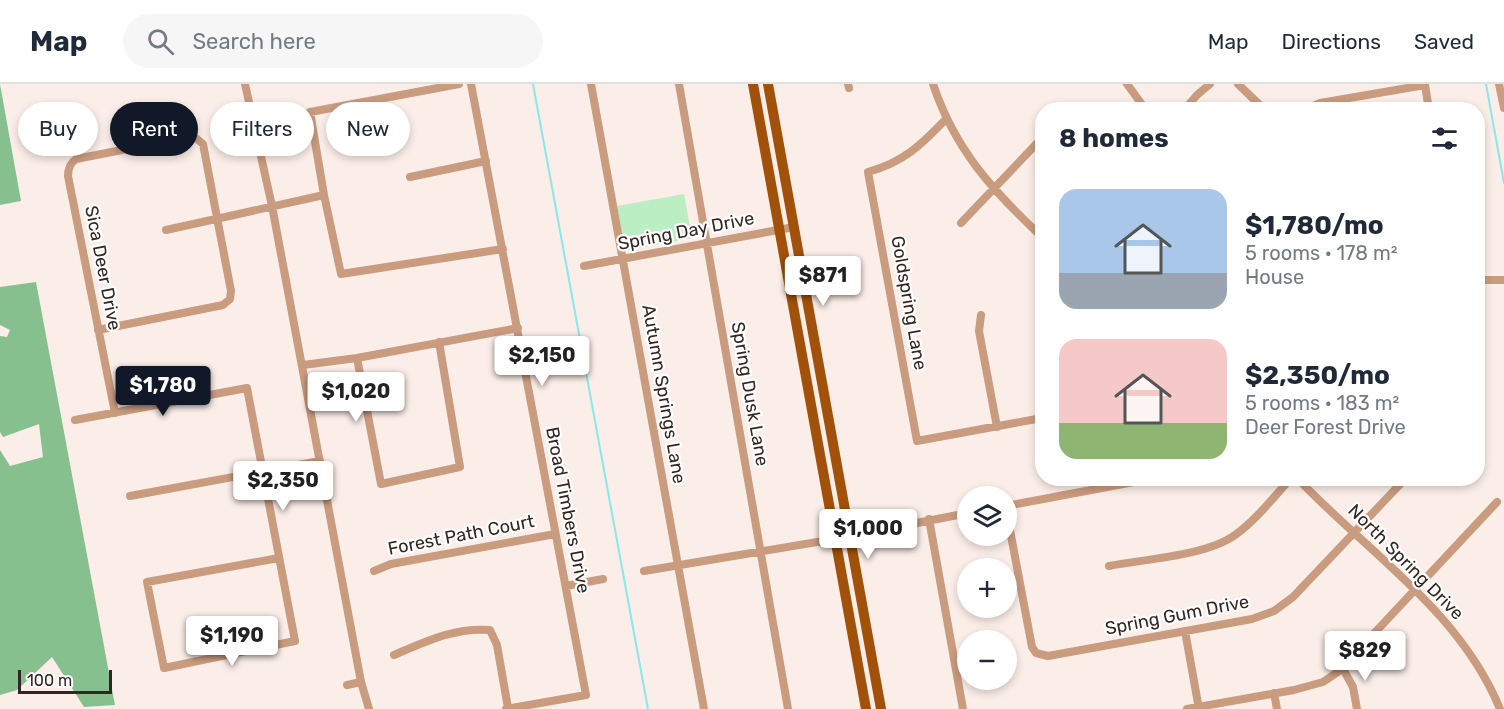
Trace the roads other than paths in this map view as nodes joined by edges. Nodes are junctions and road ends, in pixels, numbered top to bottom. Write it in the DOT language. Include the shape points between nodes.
graph roads {
  1 [pos="245,84"];
  2 [pos="459,84"];
  3 [pos="471,84"];
  4 [pos="591,84"];
  5 [pos="679,84"];
  6 [pos="753,84"];
  7 [pos="768,84"];
  8 [pos="933,84"];
  9 [pos="1127,84"];
  10 [pos="1210,84"];
  11 [pos="1238,84"];
  12 [pos="1499,84"];
  13 [pos="1425,85"];
  14 [pos="1140,102"];
  15 [pos="1191,102"];
  16 [pos="1257,102"];
  17 [pos="1325,102"];
  18 [pos="1428,102"];
  19 [pos="1504,108"];
  20 [pos="946,119"];
  21 [pos="1035,145"];
  22 [pos="486,161"];
  23 [pos="410,177"];
  24 [pos="993,189"];
  25 [pos="324,195"];
  26 [pos="272,206"];
  27 [pos="217,219"];
  28 [pos="961,223"];
  29 [pos="794,227"];
  30 [pos="166,230"];
  31 [pos="780,230"];
  32 [pos="1035,230"];
  33 [pos="706,243"];
  34 [pos="503,249"];
  35 [pos="622,260"];
  36 [pos="584,267"];
  37 [pos="1485,280"];
  38 [pos="1503,280"];
  39 [pos="981,315"];
  40 [pos="518,328"];
  41 [pos="98,330"];
  42 [pos="439,342"];
  43 [pos="357,358"];
  44 [pos="303,365"];
  45 [pos="822,381"];
  46 [pos="807,384"];
  47 [pos="115,413"];
  48 [pos="1035,419"];
  49 [pos="75,420"];
  50 [pos="997,427"];
  51 [pos="320,461"];
  52 [pos="262,471"];
  53 [pos="1114,486"];
  54 [pos="1284,486"];
  55 [pos="1305,486"];
  56 [pos="1398,486"];
  57 [pos="130,496"];
  58 [pos="1497,502"];
  59 [pos="1017,505"];
  60 [pos="957,515"];
  61 [pos="929,519"];
  62 [pos="1354,533"];
  63 [pos="555,534"];
  64 [pos="850,536"];
  65 [pos="835,538"];
  66 [pos="1013,546"];
  67 [pos="760,550"];
  68 [pos="279,558"];
  69 [pos="678,565"];
  70 [pos="1108,566"];
  71 [pos="375,571"];
  72 [pos="644,571"];
  73 [pos="603,579"];
  74 [pos="566,586"];
  75 [pos="1414,590"];
  76 [pos="1185,631"];
  77 [pos="394,655"];
  78 [pos="1342,667"];
  79 [pos="361,682"];
  80 [pos="347,685"];
  81 [pos="1274,693"];
  82 [pos="1198,708"];
  83 [pos="369,709"];
  84 [pos="507,709"];
  85 [pos="704,709"];
  86 [pos="788,709"];
  87 [pos="866,709"];
  88 [pos="881,709"];
  89 [pos="963,709"];
  90 [pos="1187,709"];
  91 [pos="1276,709"];
  92 [pos="1357,709"];
  93 [pos="1500,709"];
  1 -- 26 [label="street"];
  2 -- 25 [label="street" via="310,112"];
  3 -- 22 [label="street, Broad Timbers Drive"];
  4 -- 35 [label="street, Autumn Springs Lane"];
  5 -- 33 [label="street, Spring Dusk Lane"];
  6 -- 31 [label="main road"];
  7 -- 29 [label="main road"];
  8 -- 20 [label="street"];
  9 -- 14 [label="street"];
  10 -- 15 [label="street"];
  11 -- 16 [label="street"];
  12 -- 19 [label="street"];
  13 -- 17 [label="street"];
  13 -- 18 [label="street"];
  20 -- 24 [label="street"];
  20 -- 50 [label="street, Goldspring Lane" via="910,154 868,172 917,441"];
  21 -- 24 [label="street"];
  22 -- 23 [label="street"];
  22 -- 34 [label="street, Broad Timbers Drive"];
  24 -- 28 [label="street"];
  24 -- 32 [label="street"];
  25 -- 26 [label="street"];
  25 -- 34 [label="street" via="341,274"];
  26 -- 27 [label="street"];
  26 -- 44 [label="street"];
  27 -- 30 [label="street"];
  27 -- 41 [label="street" via="231,291 224,305"];
  27 -- 41 [label="street, Sica Deer Drive" via="203,144 197,139 188,137 76,159 68,176"];
  29 -- 31 [label="street, Spring Day Drive"];
  29 -- 45 [label="main road"];
  31 -- 33 [label="street, Spring Day Drive"];
  31 -- 46 [label="main road"];
  33 -- 35 [label="street, Spring Day Drive"];
  33 -- 67 [label="street, Spring Dusk Lane"];
  34 -- 40 [label="street, Broad Timbers Drive"];
  35 -- 36 [label="street, Spring Day Drive"];
  35 -- 69 [label="street, Autumn Springs Lane"];
  37 -- 38 [label="street"];
  39 -- 50 [label="street" via="979,331"];
  40 -- 42 [label="street"];
  40 -- 63 [label="street, Broad Timbers Drive"];
  41 -- 47 [label="street, Sica Deer Drive"];
  42 -- 43 [label="street"];
  42 -- 43 [label="street" via="460,467 381,484"];
  43 -- 44 [label="street"];
  44 -- 51 [label="street"];
  45 -- 46 [label="main road"];
  45 -- 64 [label="main road"];
  46 -- 65 [label="main road"];
  47 -- 49 [label="street"];
  47 -- 52 [label="street" via="246,388"];
  48 -- 50 [label="street"];
  51 -- 52 [label="street"];
  51 -- 79 [label="street"];
  52 -- 57 [label="street"];
  52 -- 68 [label="street"];
  53 -- 59 [label="street"];
  54 -- 70 [label="street" via="1246,526 1221,543"];
  55 -- 62 [label="street, North Spring Drive"];
  56 -- 62 [label="street, Spring Gum Drive"];
  58 -- 75 [label="street"];
  60 -- 61 [label="street"];
  61 -- 64 [label="street"];
  61 -- 89 [label="street"];
  62 -- 75 [label="street, North Spring Drive"];
  62 -- 76 [label="street, Spring Gum Drive" via="1293,597 1274,610 1252,619"];
  63 -- 71 [label="street, Forest Path Court" via="391,564"];
  63 -- 74 [label="street, Broad Timbers Drive"];
  64 -- 65 [label="street"];
  64 -- 88 [label="main road"];
  65 -- 67 [label="street"];
  65 -- 87 [label="main road"];
  66 -- 76 [label="street, Spring Gum Drive" via="1036,653 1048,656"];
  67 -- 69 [label="street"];
  67 -- 86 [label="street, Spring Dusk Lane"];
  68 -- 68 [label="street" via="147,582 164,668 295,641"];
  69 -- 72 [label="street"];
  69 -- 85 [label="street, Autumn Springs Lane"];
  73 -- 74 [label="street"];
  74 -- 84 [label="street, Broad Timbers Drive" via="586,695"];
  75 -- 78 [label="street"];
  75 -- 93 [label="street, North Spring Drive" via="1465,646"];
  76 -- 82 [label="street"];
  77 -- 84 [label="street" via="440,636 490,630 498,645"];
  78 -- 81 [label="street" via="1323,682"];
  78 -- 92 [label="street" via="1353,687"];
  79 -- 80 [label="street"];
  79 -- 83 [label="street"];
  81 -- 82 [label="street"];
  81 -- 91 [label="street"];
  82 -- 90 [label="street"];
}
